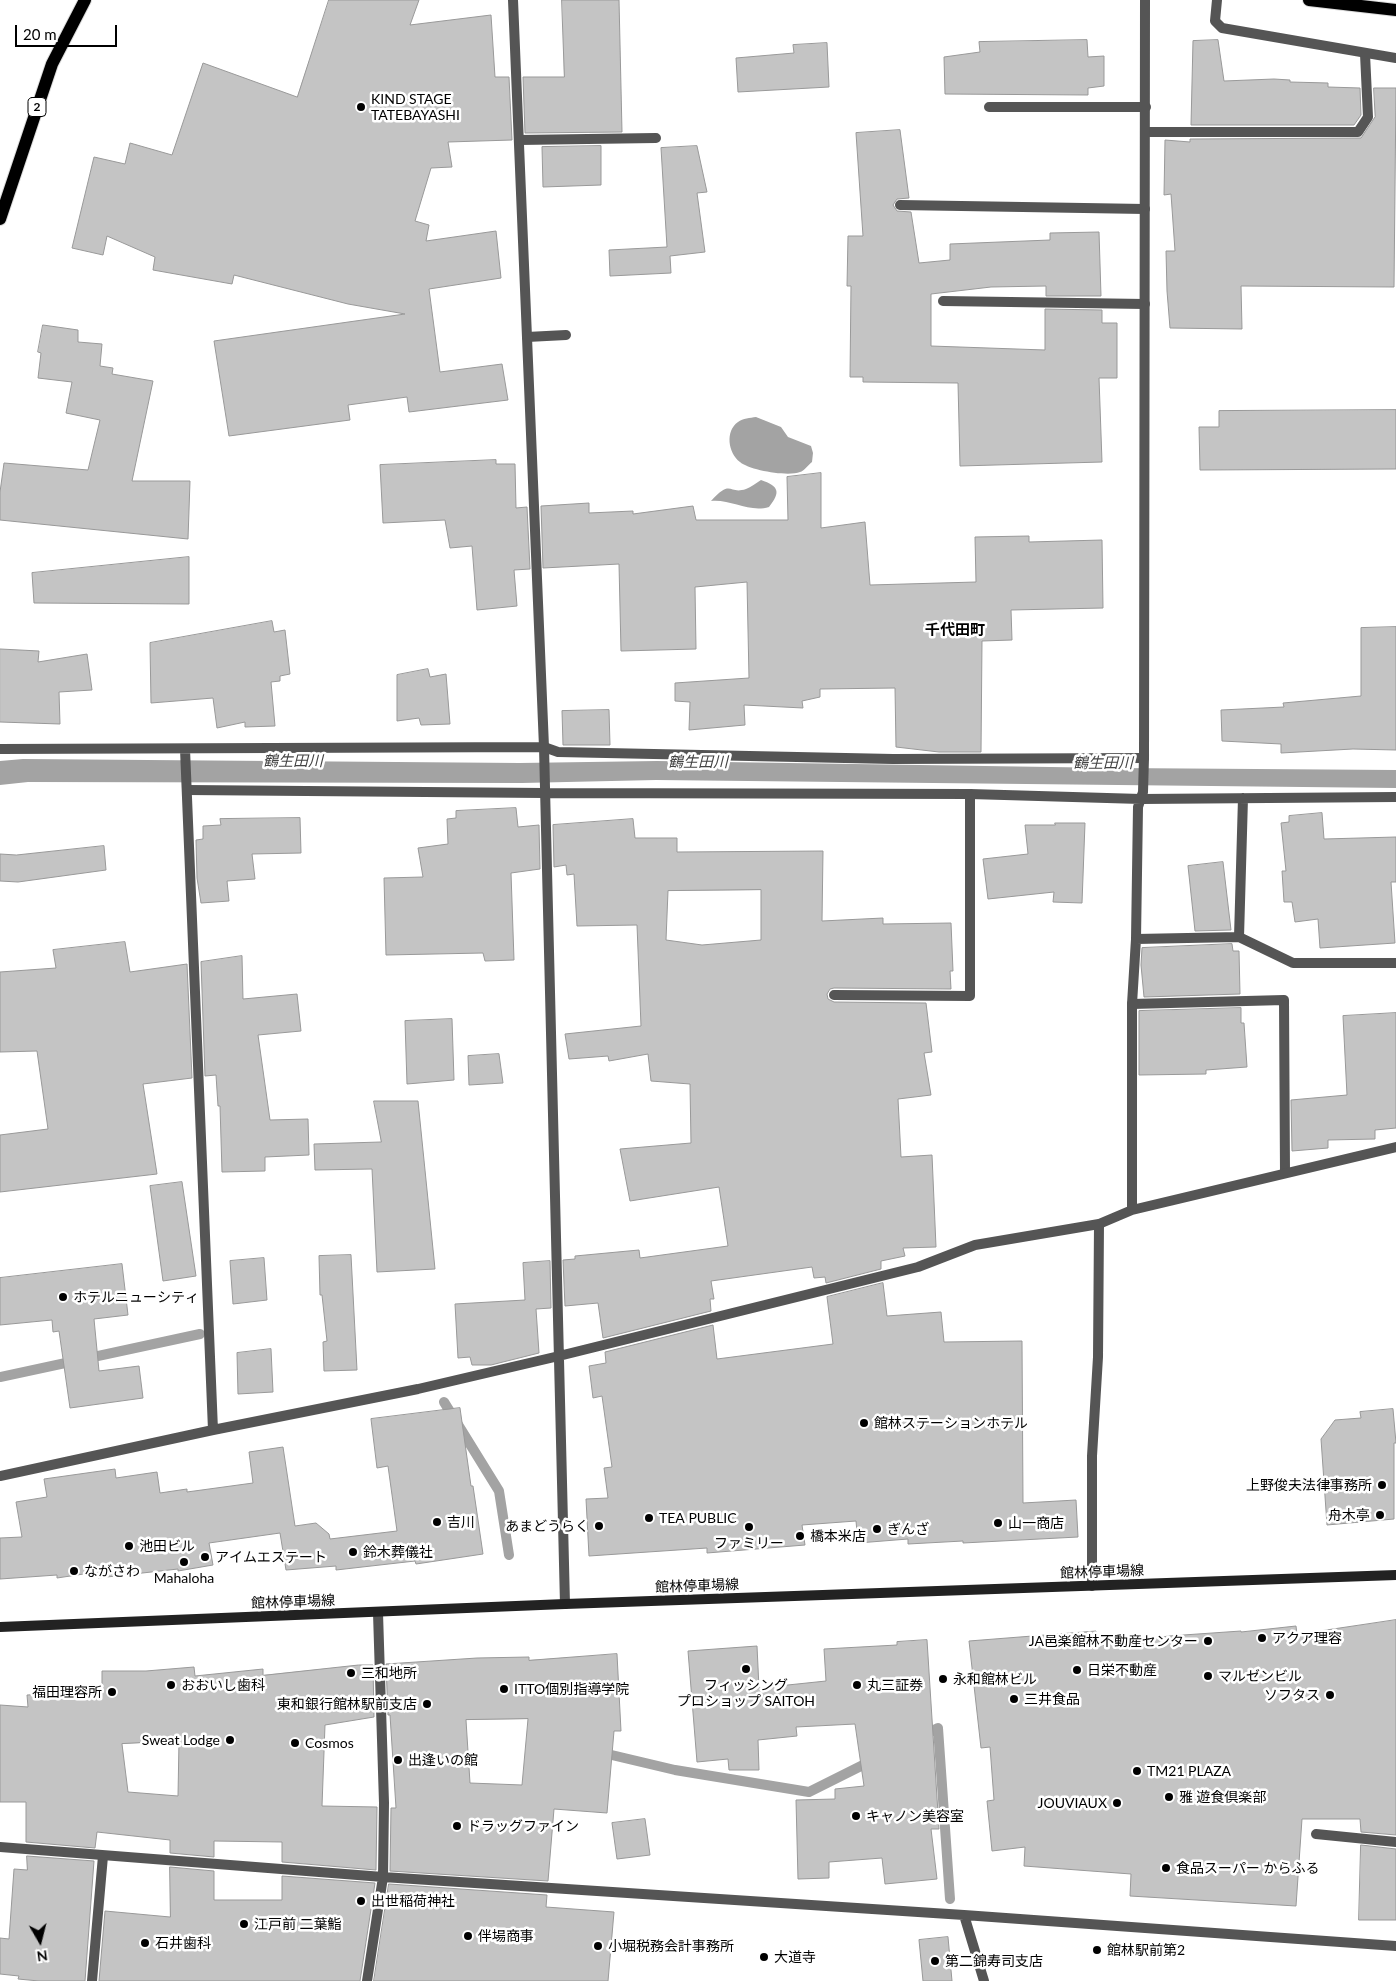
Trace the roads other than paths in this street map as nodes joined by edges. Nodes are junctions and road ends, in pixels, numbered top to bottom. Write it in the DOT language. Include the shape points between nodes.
graph roads {
  1 [pos="84,0"];
  2 [pos="513,0"];
  3 [pos="1145,0"];
  4 [pos="1217,0"];
  5 [pos="1309,0"];
  6 [pos="1396,10"];
  7 [pos="1365,54"];
  8 [pos="1396,58"];
  9 [pos="988,107"];
  10 [pos="1146,107"];
  11 [pos="1145,132"];
  12 [pos="656,138"];
  13 [pos="519,140"];
  14 [pos="900,205"];
  15 [pos="1145,209"];
  16 [pos="0,219"];
  17 [pos="943,301"];
  18 [pos="1145,304"];
  19 [pos="566,335"];
  20 [pos="527,337"];
  21 [pos="544,748"];
  22 [pos="0,749"];
  23 [pos="185,754"];
  24 [pos="1144,761"];
  25 [pos="187,787"];
  26 [pos="544,790"];
  27 [pos="970,794"];
  28 [pos="1142,795"];
  29 [pos="1396,797"];
  30 [pos="1243,798"];
  31 [pos="1239,937"];
  32 [pos="1136,939"];
  33 [pos="1396,963"];
  34 [pos="834,995"];
  35 [pos="1132,1004"];
  36 [pos="1396,1147"];
  37 [pos="1285,1173"];
  38 [pos="1132,1210"];
  39 [pos="1099,1224"];
  40 [pos="558,1356"];
  41 [pos="214,1430"];
  42 [pos="0,1476"];
  43 [pos="1396,1575"];
  44 [pos="1092,1586"];
  45 [pos="565,1604"];
  46 [pos="378,1613"];
  47 [pos="0,1627"];
  48 [pos="1316,1834"];
  49 [pos="1396,1842"];
  50 [pos="0,1847"];
  51 [pos="102,1856"];
  52 [pos="383,1878"];
  53 [pos="964,1915"];
  54 [pos="1396,1946"];
  55 [pos="92,1981"];
  56 [pos="367,1981"];
  57 [pos="984,1981"];
  1 -- 16 [label="main road, 2" via="52,64"];
  2 -- 13 [label="street"];
  3 -- 10 [label="street"];
  4 -- 7 [label="street" via="1216,21 1222,28"];
  5 -- 6 [label="main road"];
  7 -- 8 [label="street"];
  7 -- 11 [label="street" via="1368,117 1358,132"];
  9 -- 10 [label="street"];
  10 -- 11 [label="street"];
  11 -- 15 [label="street"];
  12 -- 13 [label="street"];
  13 -- 20 [label="street"];
  14 -- 15 [label="street"];
  15 -- 18 [label="street"];
  17 -- 18 [label="street"];
  18 -- 24 [label="street"];
  19 -- 20 [label="street"];
  20 -- 21 [label="street"];
  21 -- 23 [label="street"];
  21 -- 24 [label="street" via="558,752"];
  21 -- 26 [label="street"];
  22 -- 23 [label="street"];
  23 -- 25 [label="street"];
  24 -- 28 [label="street"];
  25 -- 26 [label="street"];
  25 -- 41 [label="street"];
  26 -- 27 [label="street"];
  26 -- 40 [label="street"];
  27 -- 28 [label="street"];
  27 -- 34 [label="street" via="970,996"];
  28 -- 30 [label="street"];
  28 -- 32 [label="street" via="1138,807"];
  29 -- 30 [label="street"];
  30 -- 31 [label="street"];
  31 -- 32 [label="street"];
  31 -- 33 [label="street" via="1293,963"];
  32 -- 35 [label="street"];
  35 -- 37 [label="street" via="1284,1000"];
  35 -- 38 [label="street"];
  36 -- 37 [label="street"];
  37 -- 38 [label="street"];
  38 -- 39 [label="street"];
  39 -- 40 [label="street" via="975,1245 918,1267"];
  39 -- 44 [label="street" via="1098,1357 1092,1456"];
  40 -- 41 [label="street" via="418,1389"];
  40 -- 45 [label="street"];
  41 -- 42 [label="street"];
  43 -- 44 [label="main road, 館林停車場線"];
  44 -- 45 [label="main road, 館林停車場線"];
  45 -- 46 [label="main road, 館林停車場線"];
  46 -- 47 [label="main road, 館林停車場線"];
  46 -- 52 [label="street"];
  48 -- 49 [label="street"];
  50 -- 51 [label="street"];
  51 -- 52 [label="street"];
  51 -- 55 [label="street"];
  52 -- 53 [label="street"];
  52 -- 56 [label="street"];
  53 -- 54 [label="street"];
  53 -- 57 [label="street"];
}
